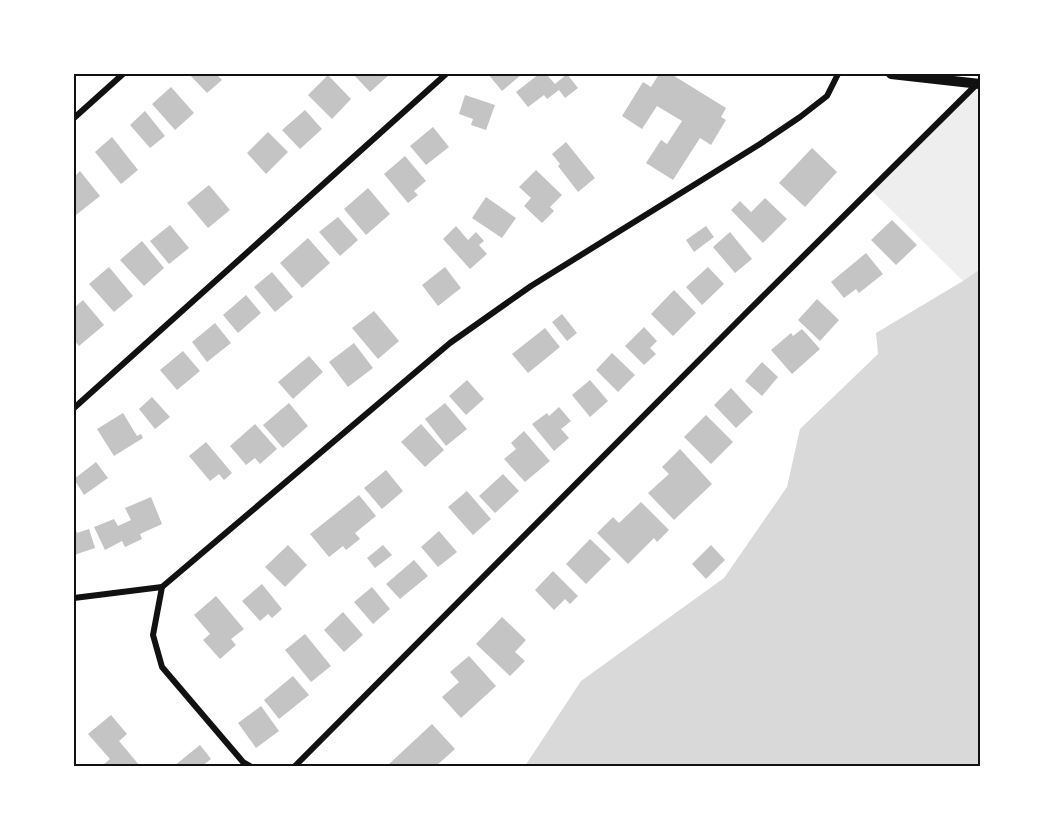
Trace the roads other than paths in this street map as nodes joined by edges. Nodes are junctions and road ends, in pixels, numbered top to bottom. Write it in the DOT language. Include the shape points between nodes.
graph roads {
  1 [pos="123,74"];
  2 [pos="447,74"];
  3 [pos="838,74"];
  4 [pos="891,74"];
  5 [pos="910,75"];
  6 [pos="979,84"];
  7 [pos="74,118"];
  8 [pos="74,408"];
  9 [pos="162,587"];
  10 [pos="74,598"];
  11 [pos="250,766"];
  12 [pos="296,766"];
  1 -- 7 [label="street"];
  2 -- 8 [label="street"];
  3 -- 9 [label="street" via="827,96 800,117 531,286 450,343"];
  4 -- 5 [label="street"];
  5 -- 6 [label="street"];
  6 -- 12 [label="street"];
  9 -- 10 [label="street"];
  9 -- 11 [label="street" via="153,635 162,667"];
}
